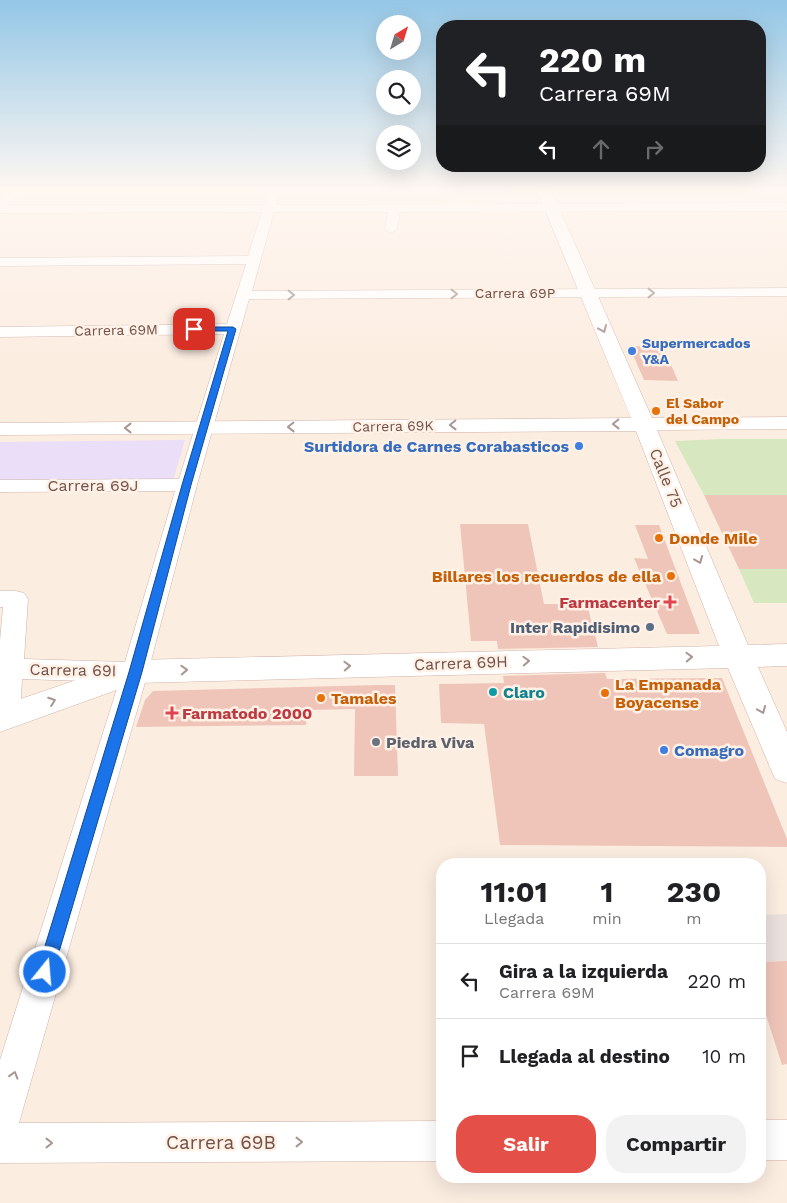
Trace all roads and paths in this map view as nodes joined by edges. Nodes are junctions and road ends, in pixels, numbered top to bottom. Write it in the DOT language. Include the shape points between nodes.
graph roads {
  1 [pos="258,244"];
  2 [pos="566,244"];
  3 [pos="253,260"];
  4 [pos="0,262"];
  5 [pos="787,292"];
  6 [pos="587,293"];
  7 [pos="243,295"];
  8 [pos="233,329"];
  9 [pos="0,332"];
  10 [pos="787,423"];
  11 [pos="644,424"];
  12 [pos="203,428"];
  13 [pos="0,429"];
  14 [pos="187,485"];
  15 [pos="0,486"];
  16 [pos="8,599"];
  17 [pos="738,656"];
  18 [pos="787,656"];
  19 [pos="10,669"];
  20 [pos="135,672"];
  21 [pos="3,718"];
  22 [pos="787,769"];
  23 [pos="0,1122"];
  24 [pos="766,1140"];
  25 [pos="787,1140"];
  26 [pos="436,1141"];
  27 [pos="0,1143"];
  1 -- 3 [label="street"];
  2 -- 6 [label="street, Calle 75"];
  3 -- 4 [label="street"];
  3 -- 7 [label="street"];
  6 -- 5 [label="street, Carrera 69P, one-way"];
  7 -- 6 [label="street, Carrera 69P, one-way"];
  6 -- 11 [label="street, Calle 75, one-way"];
  7 -- 8 [label="street"];
  8 -- 9 [label="street, Carrera 69M"];
  8 -- 12 [label="street"];
  10 -- 11 [label="street, Carrera 69K"];
  11 -- 12 [label="street, Carrera 69K, one-way"];
  11 -- 17 [label="street, Calle 75, one-way"];
  12 -- 13 [label="street, Carrera 69K, one-way"];
  12 -- 14 [label="street"];
  14 -- 15 [label="street, Carrera 69J"];
  14 -- 20 [label="street"];
  16 -- 19 [label="street"];
  17 -- 18 [label="street, Carrera 69H"];
  20 -- 17 [label="street, Carrera 69H, one-way"];
  17 -- 22 [label="street, Calle 75, one-way"];
  19 -- 20 [label="street, Carrera 69I"];
  19 -- 21 [label="street"];
  21 -- 20 [label="street, Carrera 69H, one-way"];
  23 -- 20 [label="street, one-way"];
  24 -- 25 [label="street"];
  27 -- 26 [label="street, Carrera 69B, one-way"];
}
